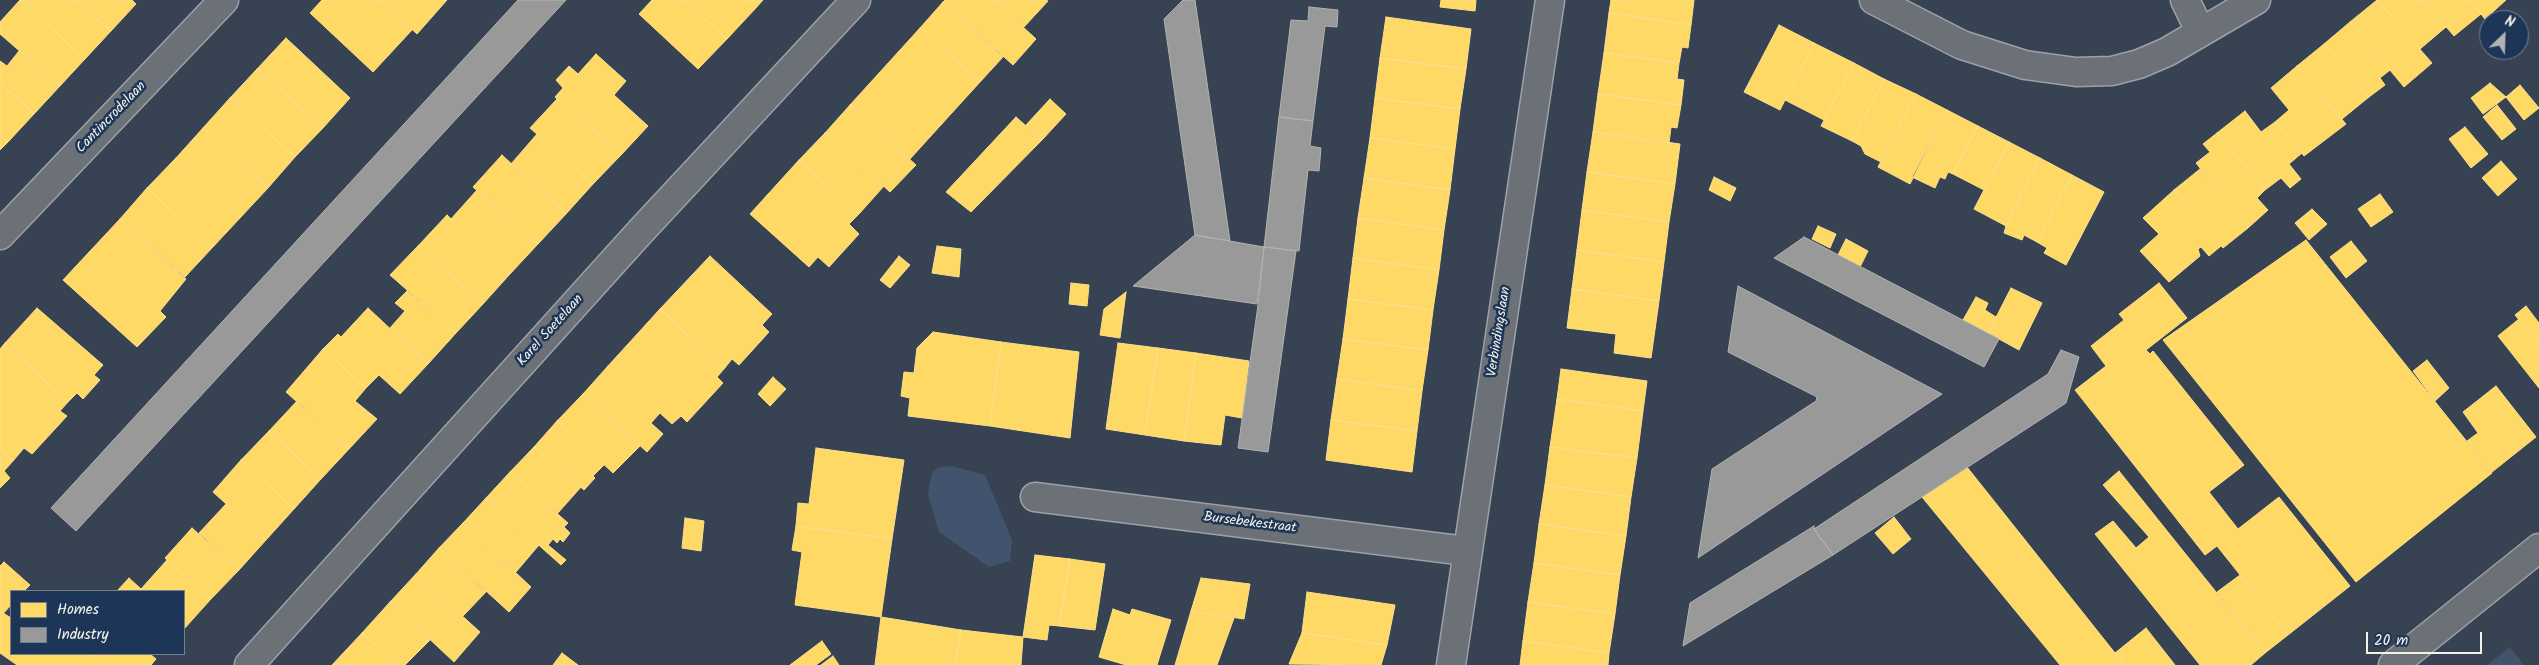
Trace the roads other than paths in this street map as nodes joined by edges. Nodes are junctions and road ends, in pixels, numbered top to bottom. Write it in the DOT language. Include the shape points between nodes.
graph roads {
  1 [pos="224,0"];
  2 [pos="856,0"];
  3 [pos="1550,0"];
  4 [pos="1874,0"];
  5 [pos="2185,0"];
  6 [pos="2256,0"];
  7 [pos="2200,31"];
  8 [pos="0,235"];
  9 [pos="1035,497"];
  10 [pos="2539,548"];
  11 [pos="1466,551"];
  12 [pos="249,665"];
  13 [pos="1451,665"];
  14 [pos="2393,665"];
  1 -- 8 [label="street, Cantincrodelaan"];
  2 -- 12 [label="street, Karel Soetelaan" via="640,232"];
  3 -- 11 [label="street, Verbindingslaan"];
  4 -- 7 [label="street" via="1962,45 2025,65 2076,72 2112,71 2139,64 2167,52"];
  5 -- 7 [label="street"];
  6 -- 7 [label="street"];
  9 -- 11 [label="street, Bursebekestraat"];
  10 -- 14 [label="street"];
  11 -- 13 [label="street, Verbindingslaan"];
}
